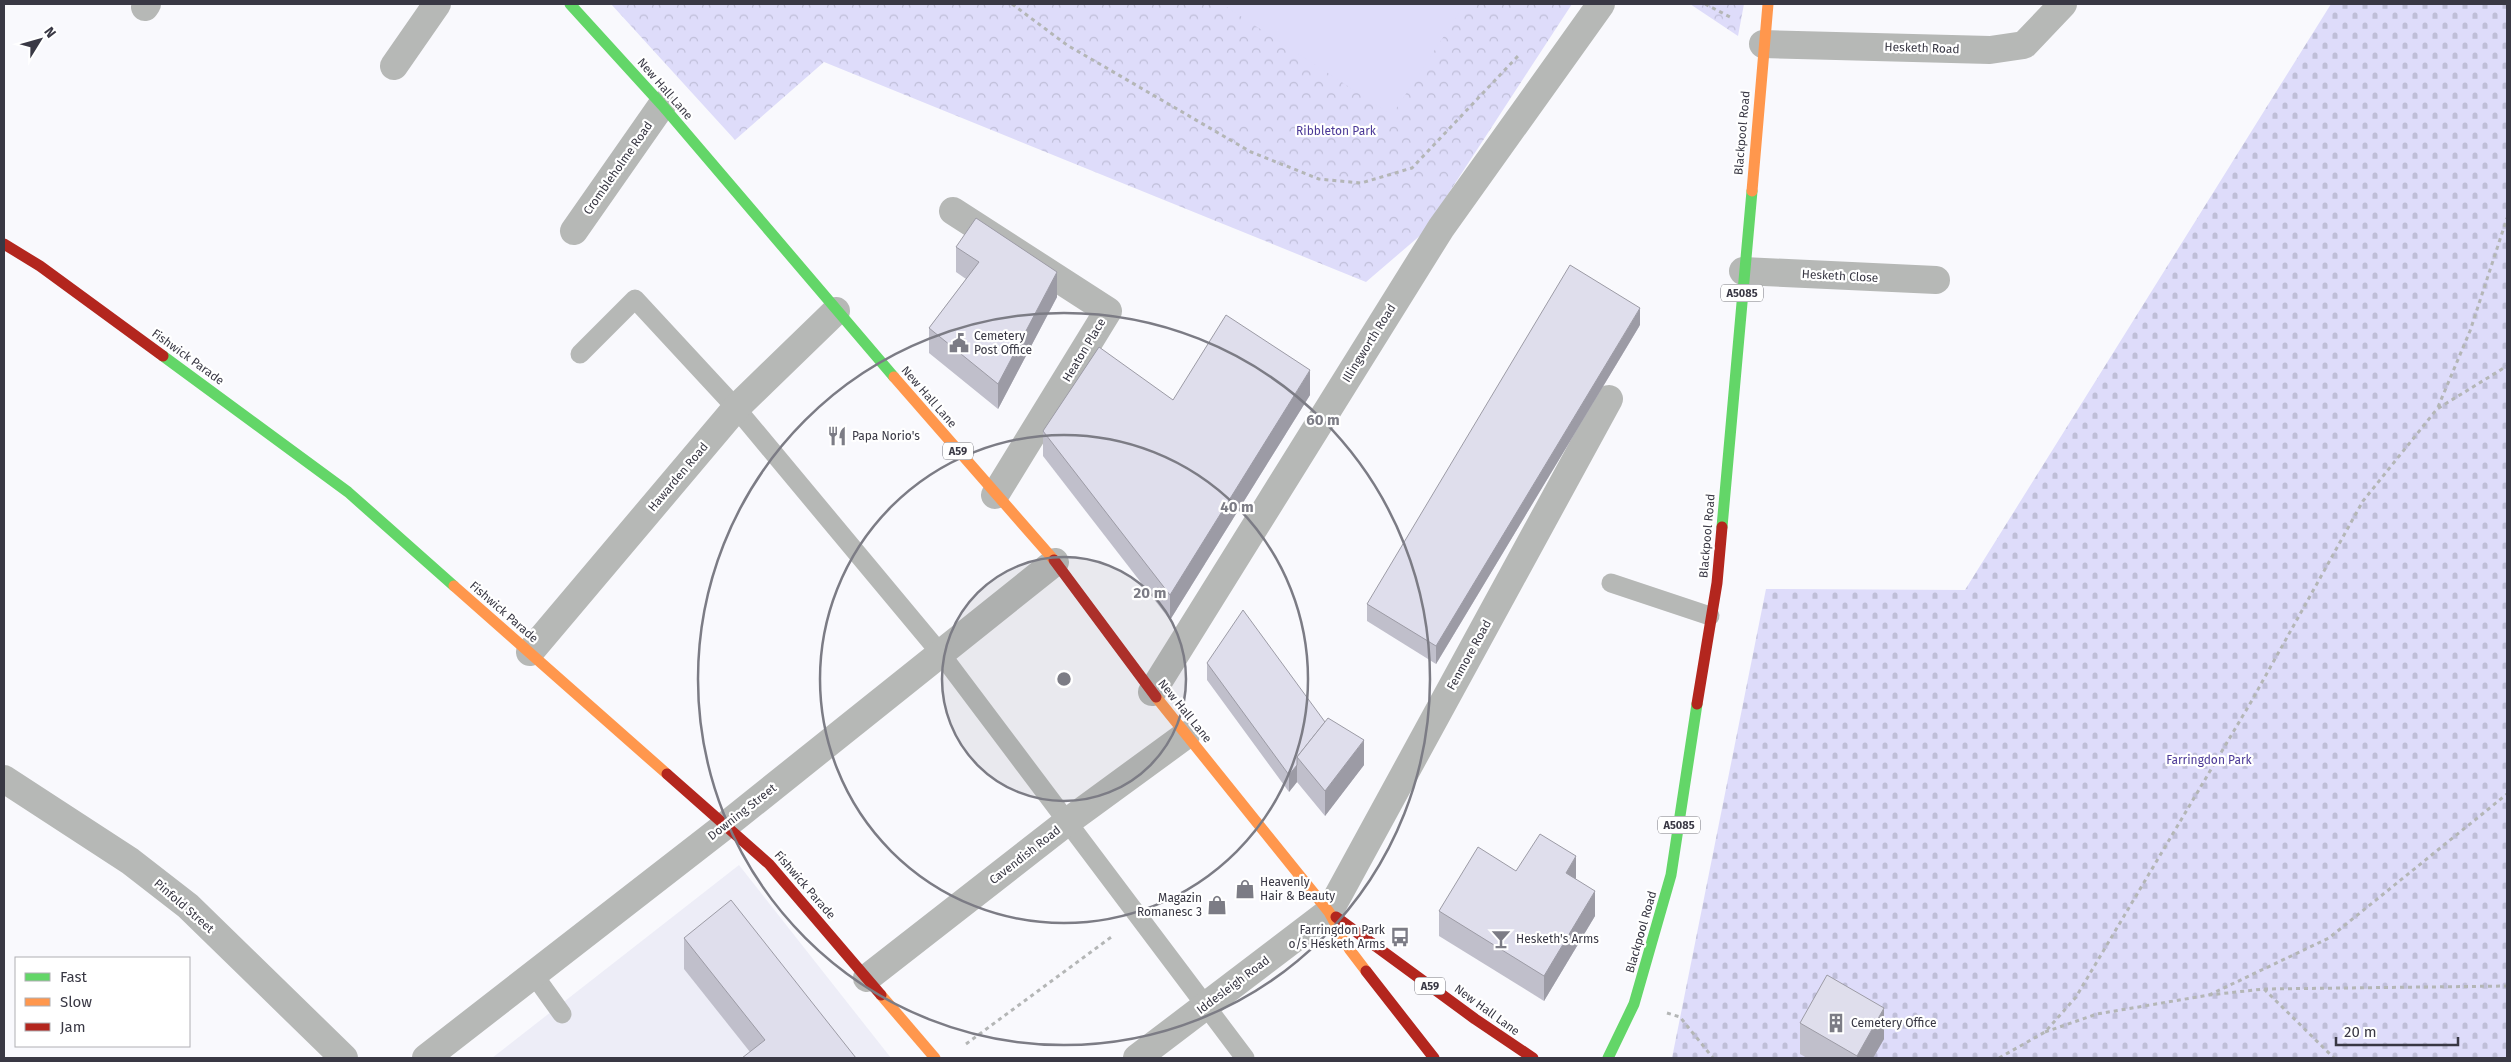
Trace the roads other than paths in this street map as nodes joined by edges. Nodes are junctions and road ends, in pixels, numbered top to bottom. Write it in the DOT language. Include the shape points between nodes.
graph roads {
  1 [pos="437,4"];
  2 [pos="570,4"];
  3 [pos="1601,4"];
  4 [pos="1768,4"];
  5 [pos="2063,4"];
  6 [pos="1763,44"];
  7 [pos="394,66"];
  8 [pos="662,105"];
  9 [pos="953,211"];
  10 [pos="574,231"];
  11 [pos="4,244"];
  12 [pos="1744,271"];
  13 [pos="1936,280"];
  14 [pos="836,311"];
  15 [pos="580,354"];
  16 [pos="1609,399"];
  17 [pos="736,408"];
  18 [pos="996,495"];
  19 [pos="1055,562"];
  20 [pos="1611,584"];
  21 [pos="1710,616"];
  22 [pos="530,652"];
  23 [pos="941,654"];
  24 [pos="1152,692"];
  25 [pos="1186,735"];
  26 [pos="4,779"];
  27 [pos="1067,822"];
  28 [pos="726,826"];
  29 [pos="1329,912"];
  30 [pos="534,975"];
  31 [pos="867,978"];
  32 [pos="1206,1005"];
  33 [pos="562,1014"];
  34 [pos="344,1058"];
  35 [pos="428,1058"];
  36 [pos="935,1058"];
  37 [pos="1137,1058"];
  38 [pos="1245,1058"];
  39 [pos="1434,1058"];
  40 [pos="1533,1058"];
  41 [pos="1608,1058"];
  1 -- 7 [label="street"];
  2 -- 8 [label="main road, New Hall Lane / A59"];
  3 -- 24 [label="street, Illingworth Road" via="1440,228"];
  4 -- 6 [label="main road, Blackpool Road / A5085"];
  5 -- 6 [label="street, Hesketh Road" via="2024,45 1990,50"];
  6 -- 12 [label="main road, Blackpool Road / A5085"];
  8 -- 10 [label="street, Crombleholme Road"];
  8 -- 14 [label="main road, New Hall Lane / A59"];
  9 -- 18 [label="street, Heaton Place" via="1108,311"];
  11 -- 22 [label="main road, Fishwick Parade" via="40,266 348,492"];
  12 -- 13 [label="street, Hesketh Close"];
  12 -- 21 [label="main road, Blackpool Road / A5085" via="1718,583"];
  14 -- 17 [label="street, Hawarden Road"];
  14 -- 18 [label="main road, New Hall Lane / A59"];
  15 -- 17 [label="lane" via="635,299"];
  16 -- 29 [label="street, Fenmore Road"];
  17 -- 22 [label="street, Hawarden Road"];
  17 -- 23 [label="lane"];
  18 -- 19 [label="main road, New Hall Lane / A59"];
  19 -- 23 [label="street, Downing Street"];
  19 -- 24 [label="main road, New Hall Lane / A59"];
  20 -- 21 [label="lane"];
  21 -- 41 [label="main road, Blackpool Road / A5085" via="1671,875 1634,1004"];
  22 -- 28 [label="main road, Fishwick Parade"];
  23 -- 27 [label="lane"];
  23 -- 28 [label="street, Downing Street"];
  24 -- 25 [label="main road, New Hall Lane / A59"];
  25 -- 27 [label="street, Cavendish Road"];
  25 -- 29 [label="main road, New Hall Lane / A59"];
  26 -- 34 [label="street, Pinfold Street" via="130,860 188,906"];
  27 -- 31 [label="street, Cavendish Road"];
  27 -- 32 [label="lane"];
  28 -- 30 [label="street, Downing Street"];
  28 -- 31 [label="main road, Fishwick Parade" via="769,864"];
  29 -- 32 [label="street, Iddesleigh Road"];
  29 -- 39 [label="main road, New Hall Lane / A59" via="1350,950"];
  29 -- 40 [label="main road, New Hall Lane / A59"];
  30 -- 33 [label="lane"];
  30 -- 35 [label="street, Downing Street"];
  31 -- 36 [label="main road, Fishwick Parade"];
  32 -- 37 [label="street, Iddesleigh Road"];
  32 -- 38 [label="lane"];
}
